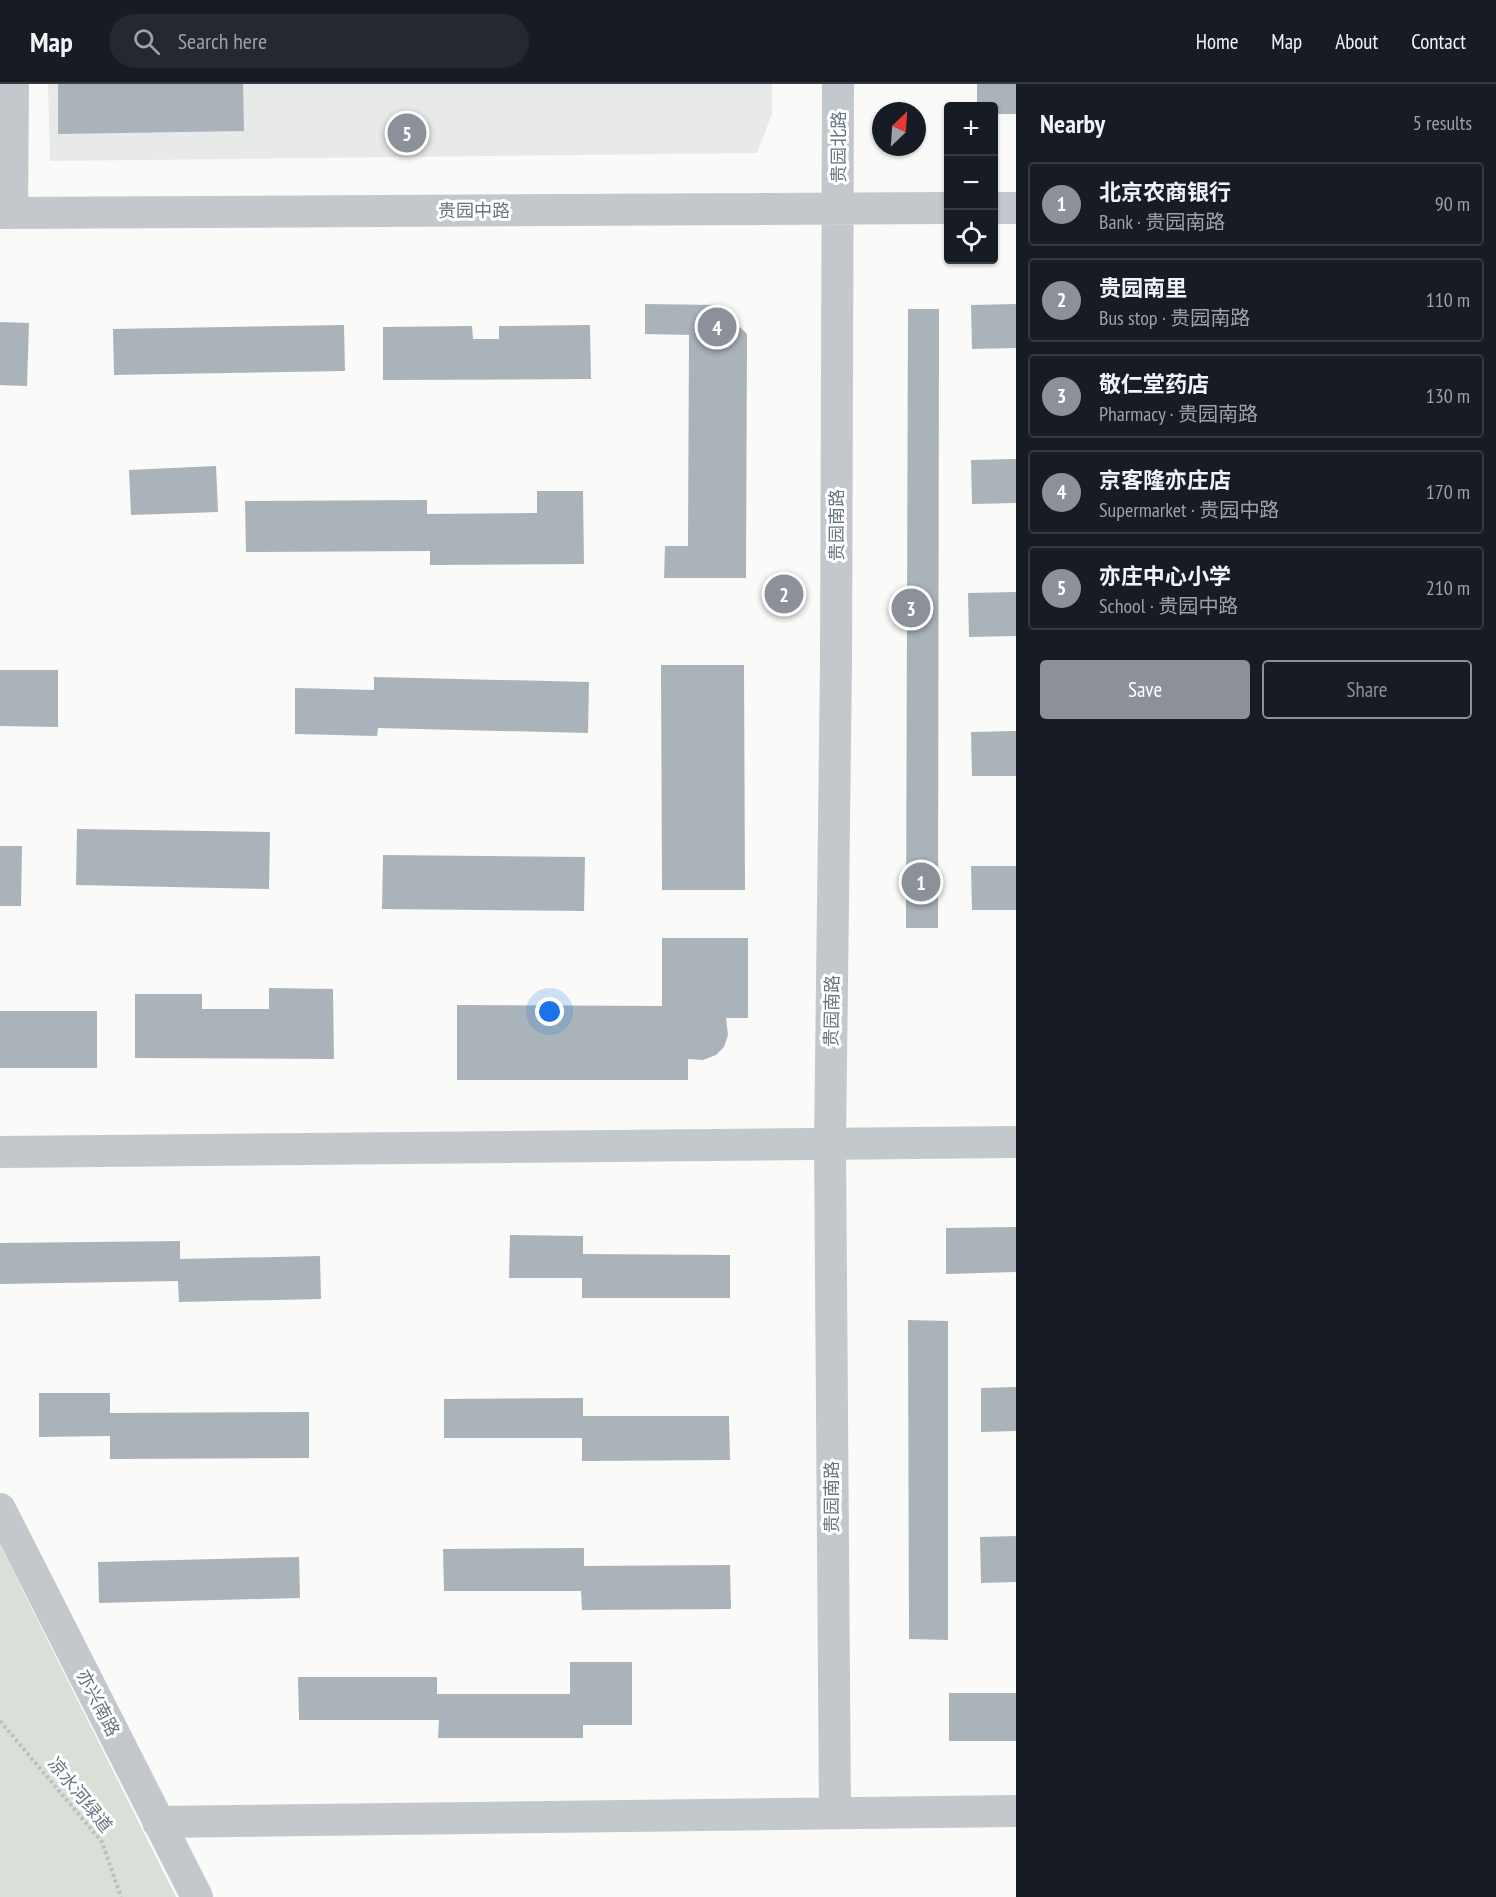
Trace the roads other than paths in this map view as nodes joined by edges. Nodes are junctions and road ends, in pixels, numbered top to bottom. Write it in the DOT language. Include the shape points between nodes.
graph roads {
  1 [pos="13,84"];
  2 [pos="838,84"];
  3 [pos="944,208"];
  4 [pos="998,208"];
  5 [pos="1016,208"];
  6 [pos="839,209"];
  7 [pos="6,213"];
  8 [pos="1016,1142"];
  9 [pos="830,1144"];
  10 [pos="0,1152"];
  11 [pos="0,1509"];
  12 [pos="1016,1811"];
  13 [pos="835,1813"];
  14 [pos="158,1822"];
  15 [pos="197,1897"];
  1 -- 7 [label="street"];
  2 -- 6 [label="street, 贵园北路"];
  3 -- 6 [label="street, 贵园中路"];
  4 -- 5 [label="street"];
  6 -- 7 [label="street, 贵园中路"];
  6 -- 9 [label="street, 贵园南路"];
  8 -- 9 [label="street"];
  9 -- 10 [label="street"];
  9 -- 13 [label="street, 贵园南路"];
  11 -- 14 [label="street, 亦兴南路"];
  12 -- 13 [label="street"];
  13 -- 14 [label="street"];
  14 -- 15 [label="street, 亦兴南路"];
}
